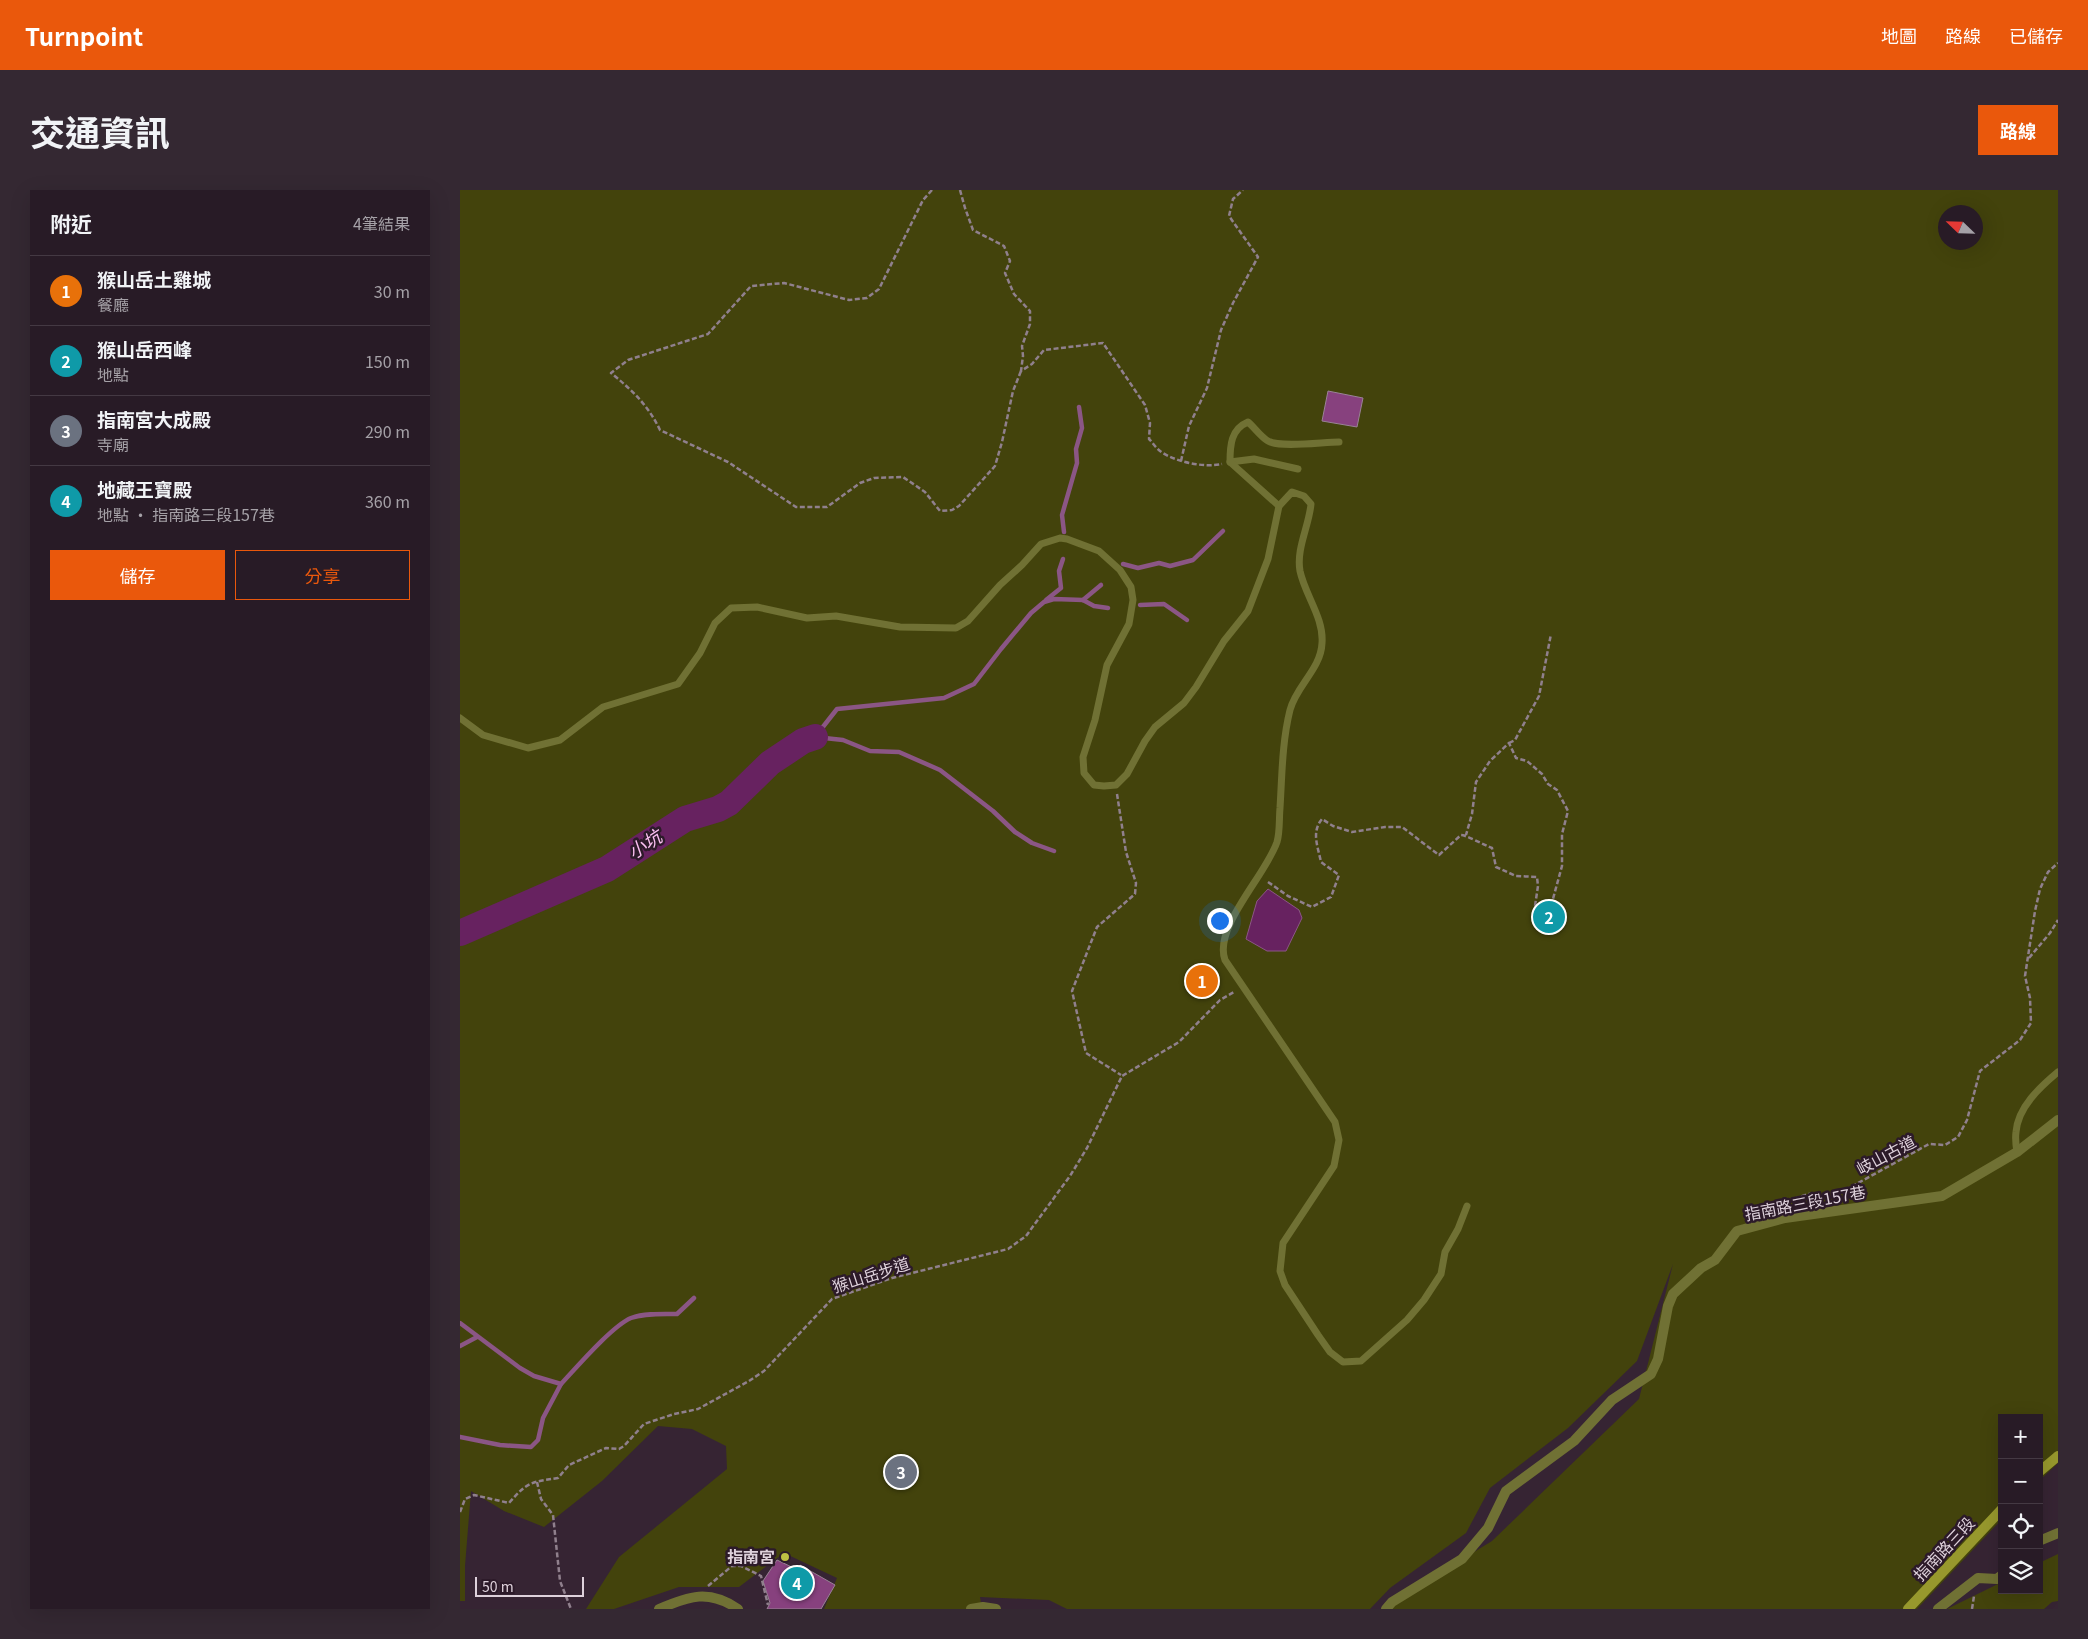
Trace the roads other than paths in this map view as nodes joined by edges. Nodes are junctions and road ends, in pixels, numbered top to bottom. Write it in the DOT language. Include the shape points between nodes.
graph roads {
  1 [pos="1339,442"];
  2 [pos="1230,462"];
  3 [pos="1298,469"];
  4 [pos="1279,506"];
  5 [pos="460,718"];
  6 [pos="2058,1072"];
  7 [pos="2058,1120"];
  8 [pos="2016,1152"];
  9 [pos="1466,1206"];
  10 [pos="2058,1456"];
  11 [pos="2043,1469"];
  12 [pos="1998,1514"];
  13 [pos="2058,1533"];
  14 [pos="2043,1539"];
  15 [pos="1998,1578"];
  16 [pos="659,1609"];
  17 [pos="738,1609"];
  18 [pos="971,1609"];
  19 [pos="996,1609"];
  20 [pos="1386,1609"];
  21 [pos="1908,1609"];
  22 [pos="1938,1609"];
  1 -- 2 [label="lane" via="1291,445 1268,441 1248,422 1240,425 1230,442"];
  2 -- 3 [label="lane" via="1254,459"];
  2 -- 4 [label="lane"];
  4 -- 5 [label="lane" via="1268,559 1248,611 1224,641 1184,703 1155,727 1127,774 1116,785 1094,785 1084,773 1083,757 1108,665 1132,616 1131,587 1120,570 1099,551 1060,538 1041,544 973,616 956,628 900,627 836,616 807,618 757,607 731,608 715,623 700,653 678,684 603,707 560,740 528,748 483,735"];
  4 -- 9 [label="lane" via="1292,492 1304,496 1311,504 1300,570 1323,640 1321,654 1290,708 1277,841 1267,865 1230,922 1222,953 1335,1122 1339,1140 1334,1166 1283,1243 1280,1271 1285,1285 1330,1352 1343,1362 1361,1361 1407,1320 1441,1274 1445,1252"];
  6 -- 8 [label="lane" via="2025,1106 2016,1131"];
  7 -- 8 [label="street, 指南路三段157巷"];
  8 -- 20 [label="street, 指南路三段157巷" via="1942,1196 1785,1218 1737,1231 1715,1260 1701,1268 1673,1294 1658,1359 1651,1374 1612,1400 1574,1441 1506,1491 1488,1528 1462,1559 1392,1602"];
  10 -- 11 [label="street"];
  12 -- 21 [label="street, 指南路三段"];
  13 -- 14 [label="street"];
  15 -- 22 [label="street" via="1978,1578"];
  16 -- 17 [label="street" via="701,1595 720,1599"];
  18 -- 19 [label="street"];
}
